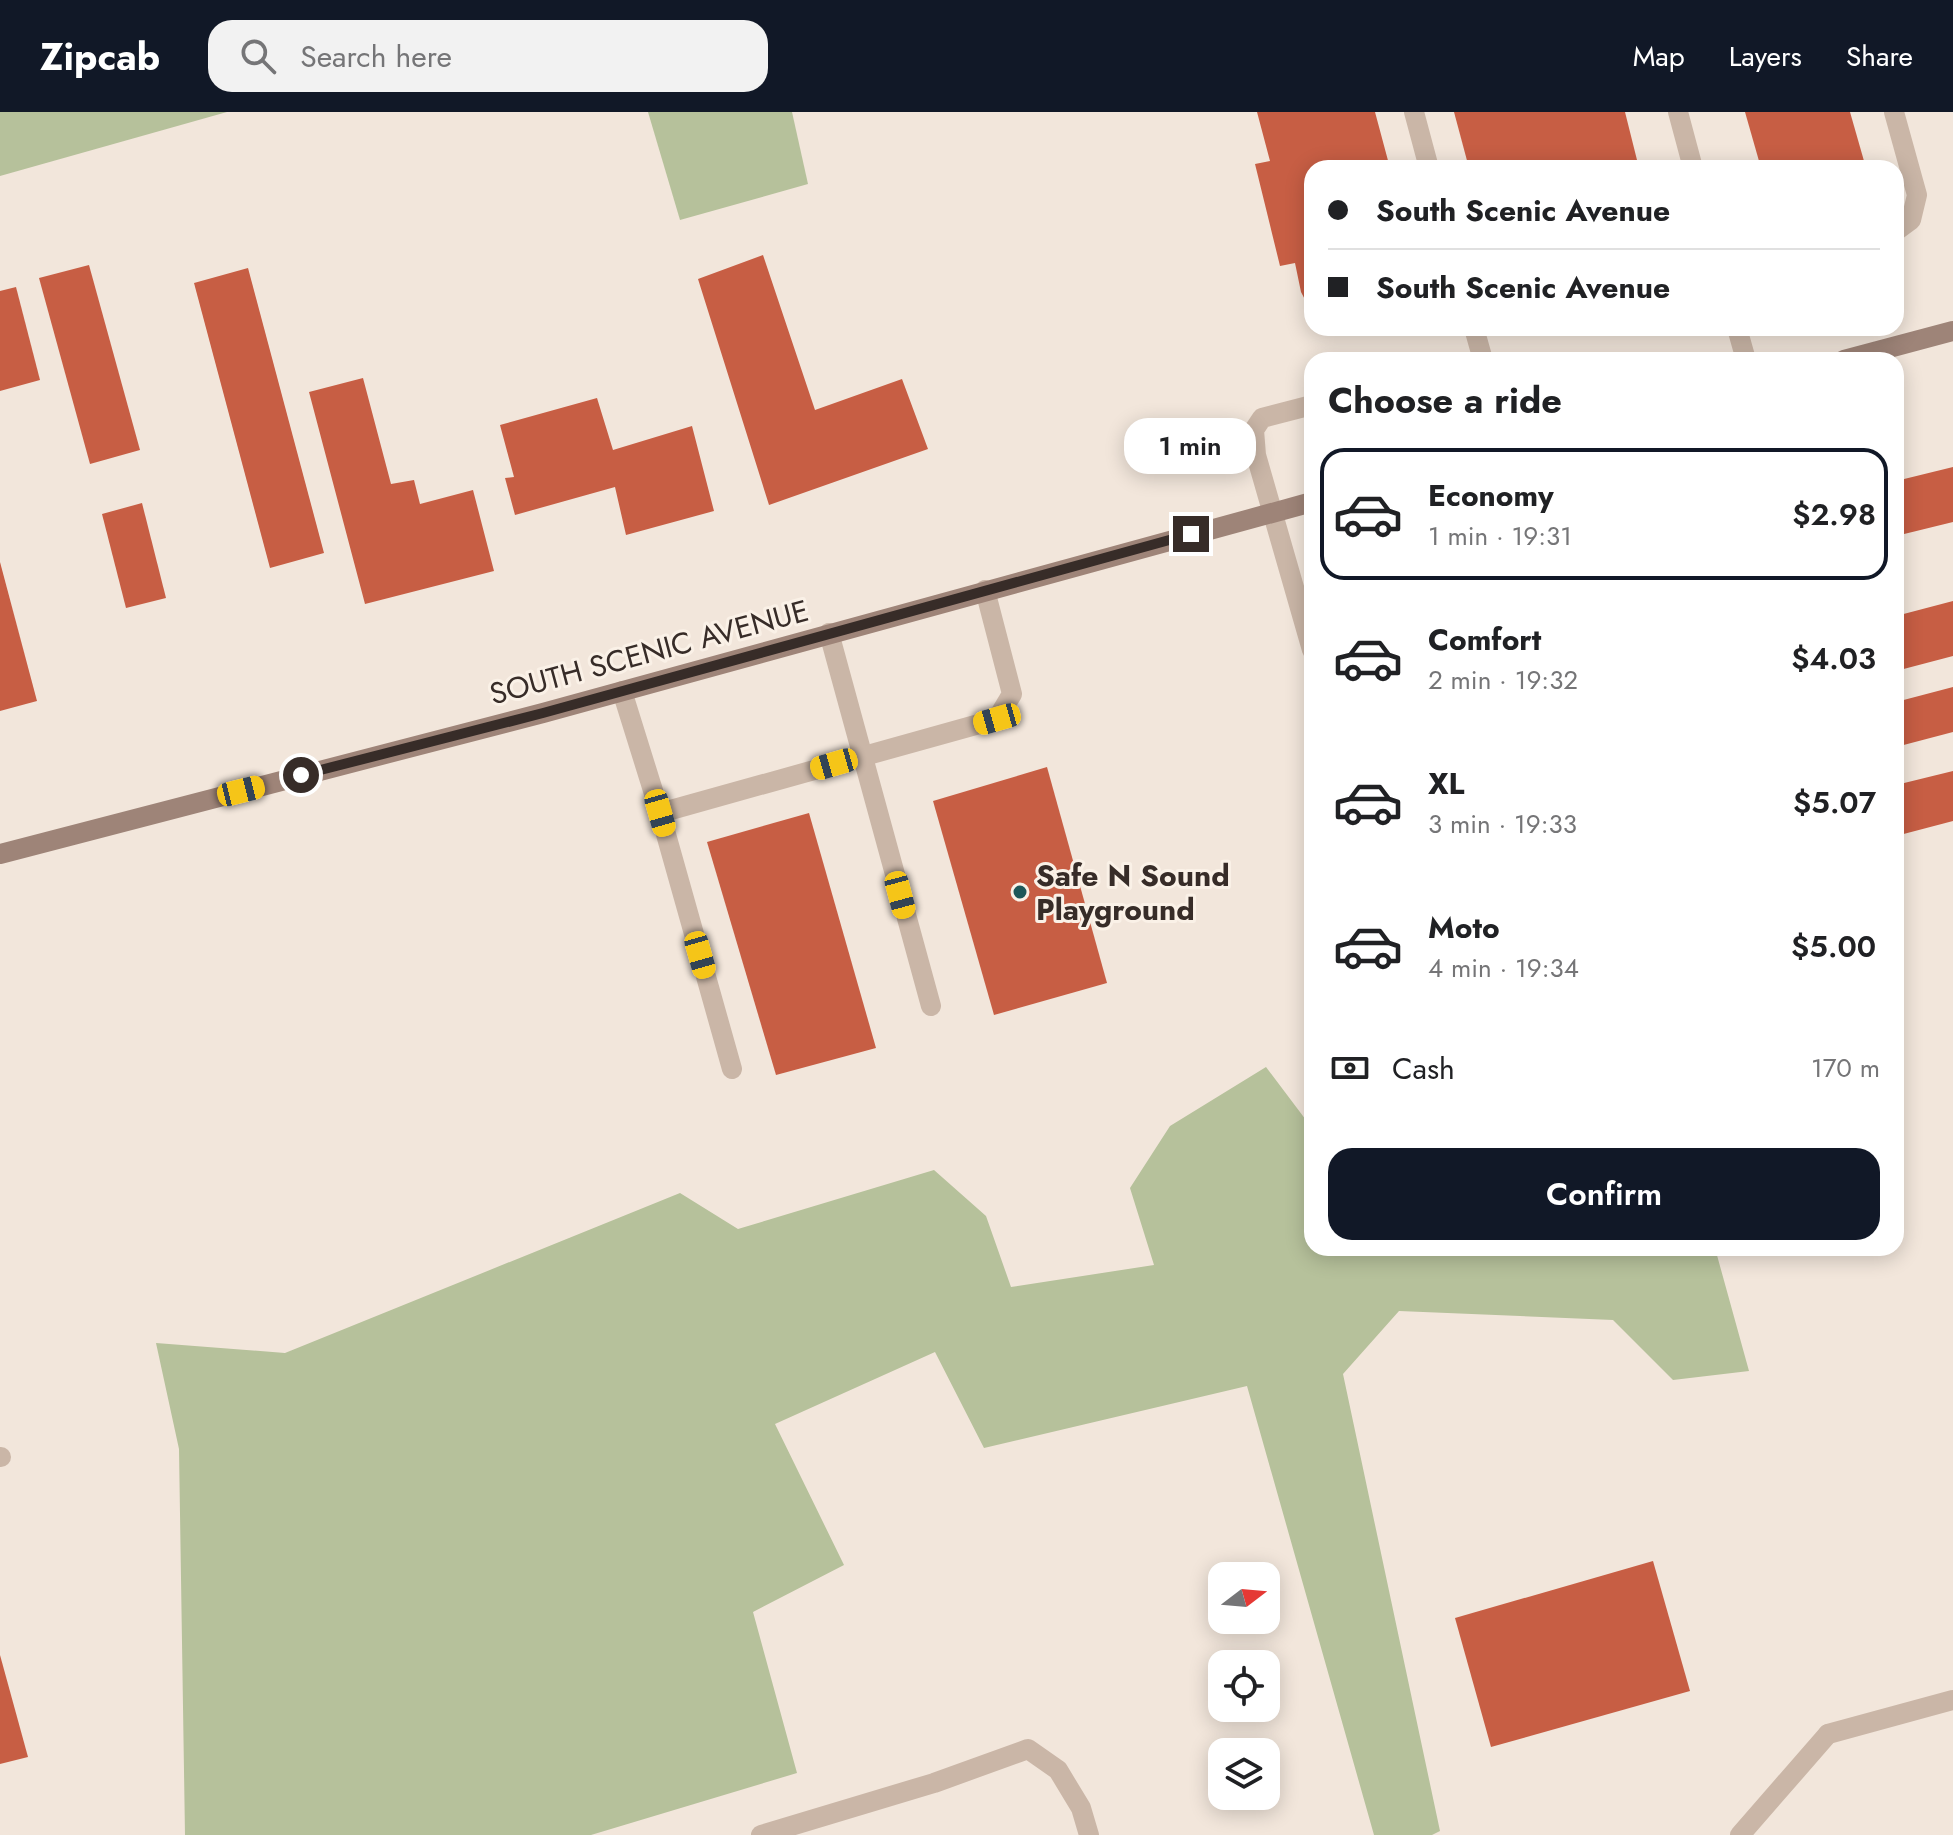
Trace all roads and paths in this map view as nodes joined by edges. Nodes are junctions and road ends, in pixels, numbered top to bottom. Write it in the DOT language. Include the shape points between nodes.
graph roads {
  1 [pos="1414,112"];
  2 [pos="1678,112"];
  3 [pos="1894,112"];
  4 [pos="1427,160"];
  5 [pos="1691,160"];
  6 [pos="1904,225"];
  7 [pos="1953,331"];
  8 [pos="1874,352"];
  9 [pos="1304,407"];
  10 [pos="1304,504"];
  11 [pos="1274,512"];
  12 [pos="985,590"];
  13 [pos="1304,621"];
  14 [pos="829,633"];
  15 [pos="622,691"];
  16 [pos="863,756"];
  17 [pos="660,813"];
  18 [pos="0,854"];
  19 [pos="931,1006"];
  20 [pos="732,1069"];
  21 [pos="1953,1700"];
  22 [pos="761,1835"];
  23 [pos="1089,1835"];
  24 [pos="1740,1835"];
  1 -- 4 [label="street"];
  2 -- 5 [label="street"];
  3 -- 6 [label="street" via="1917,195 1911,220"];
  7 -- 8 [label="main road"];
  9 -- 11 [label="street" via="1262,418 1254,430"];
  10 -- 11 [label="main road, SOUTH SCENIC AVENUE"];
  11 -- 12 [label="main road, SOUTH SCENIC AVENUE"];
  11 -- 13 [label="street"];
  12 -- 14 [label="main road, SOUTH SCENIC AVENUE"];
  12 -- 16 [label="street" via="1012,694 997,719"];
  14 -- 15 [label="main road, SOUTH SCENIC AVENUE"];
  14 -- 16 [label="street"];
  15 -- 17 [label="street"];
  15 -- 18 [label="main road, SOUTH SCENIC AVENUE"];
  16 -- 17 [label="street"];
  16 -- 19 [label="street"];
  17 -- 20 [label="street"];
  21 -- 24 [label="street" via="1828,1734"];
  22 -- 23 [label="street" via="1028,1749 1058,1770 1081,1808"];
}
